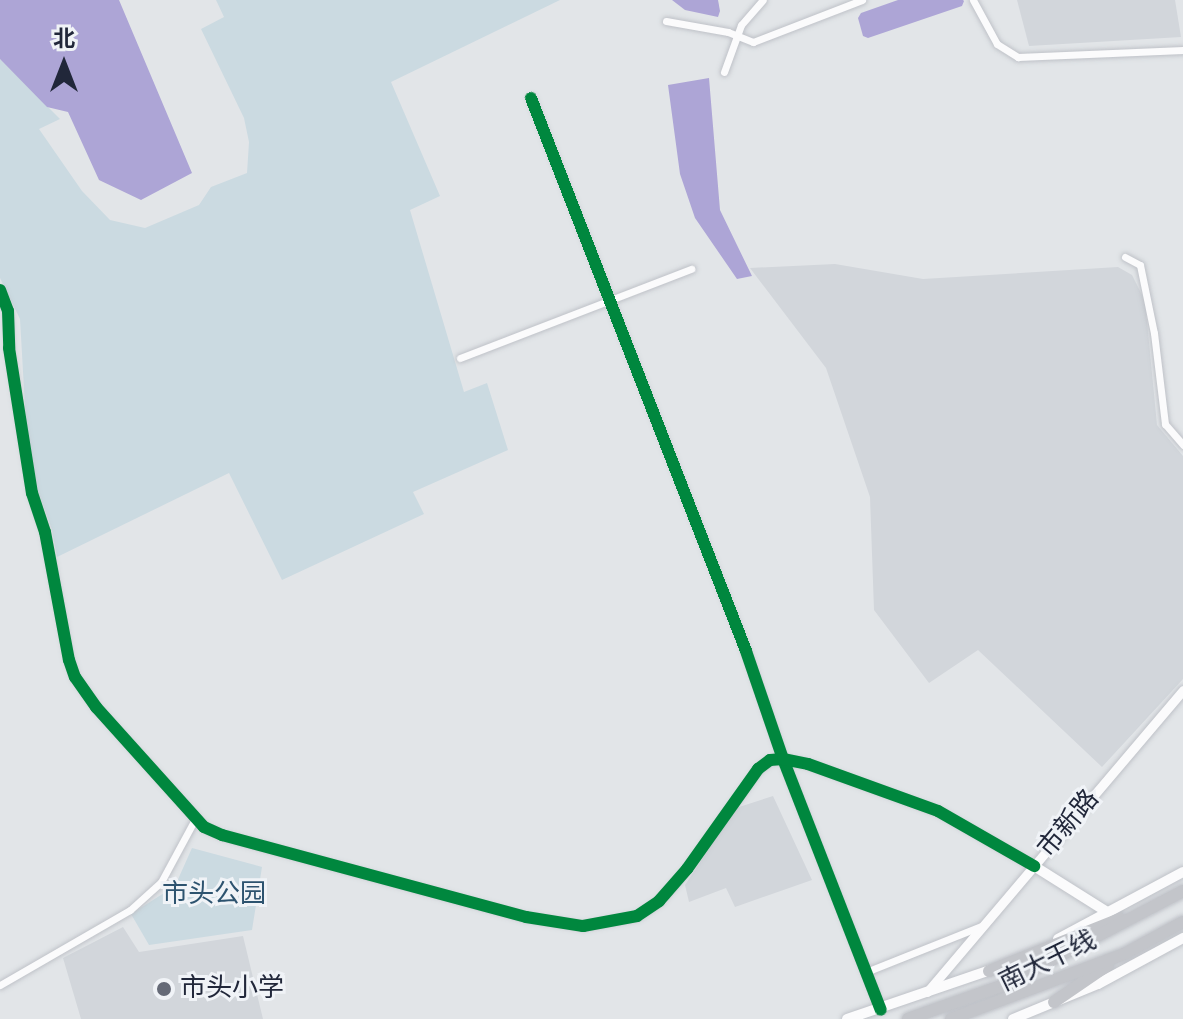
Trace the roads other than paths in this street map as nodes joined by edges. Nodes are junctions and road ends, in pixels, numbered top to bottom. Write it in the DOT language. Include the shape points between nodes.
graph roads {
  1 [pos="763,0"];
  2 [pos="862,0"];
  3 [pos="973,0"];
  4 [pos="666,21"];
  5 [pos="736,36"];
  6 [pos="1183,50"];
  7 [pos="724,72"];
  8 [pos="531,98"];
  9 [pos="1125,257"];
  10 [pos="691,269"];
  11 [pos="0,290"];
  12 [pos="611,301"];
  13 [pos="4,313"];
  14 [pos="460,358"];
  15 [pos="1183,445"];
  16 [pos="1183,690"];
  17 [pos="783,759"];
  18 [pos="195,819"];
  19 [pos="1034,866"];
  20 [pos="1183,872"];
  21 [pos="1177,895"];
  22 [pos="1107,912"];
  23 [pos="1183,922"];
  24 [pos="983,925"];
  25 [pos="1183,938"];
  26 [pos="1124,954"];
  27 [pos="989,971"];
  28 [pos="866,972"];
  29 [pos="0,985"];
  30 [pos="925,994"];
  31 [pos="1054,1002"];
  32 [pos="881,1010"];
  33 [pos="847,1019"];
  34 [pos="908,1019"];
  35 [pos="951,1019"];
  36 [pos="1013,1019"];
  1 -- 5 [label="street"];
  2 -- 5 [label="street" via="769,38 753,42"];
  3 -- 6 [label="street" via="997,44 1018,57"];
  4 -- 5 [label="street"];
  5 -- 7 [label="street"];
  8 -- 12 [label="street"];
  9 -- 15 [label="street" via="1140,265 1165,424"];
  10 -- 12 [label="street"];
  11 -- 13 [label="street"];
  12 -- 14 [label="street"];
  12 -- 17 [label="street"];
  13 -- 18 [label="street" via="32,493 75,677"];
  16 -- 19 [label="street, 市新路"];
  17 -- 18 [label="street" via="758,769 659,901 637,916 583,926 526,917 222,835"];
  17 -- 19 [label="street" via="938,811"];
  17 -- 28 [label="street"];
  18 -- 29 [label="street" via="161,882 130,910"];
  19 -- 22 [label="main road"];
  19 -- 24 [label="street, 市新路"];
  20 -- 22 [label="main road"];
  21 -- 27 [label="highway"];
  21 -- 34 [label="highway, 南大干线" via="1004,985"];
  22 -- 27 [label="main road"];
  23 -- 26 [label="highway, 南大干线"];
  24 -- 28 [label="street"];
  24 -- 30 [label="street, 市新路"];
  25 -- 31 [label="main road"];
  26 -- 31 [label="highway"];
  26 -- 35 [label="highway, 南大干线"];
  27 -- 30 [label="main road"];
  28 -- 32 [label="street"];
  30 -- 32 [label="main road"];
  31 -- 36 [label="main road"];
  32 -- 33 [label="main road"];
}
